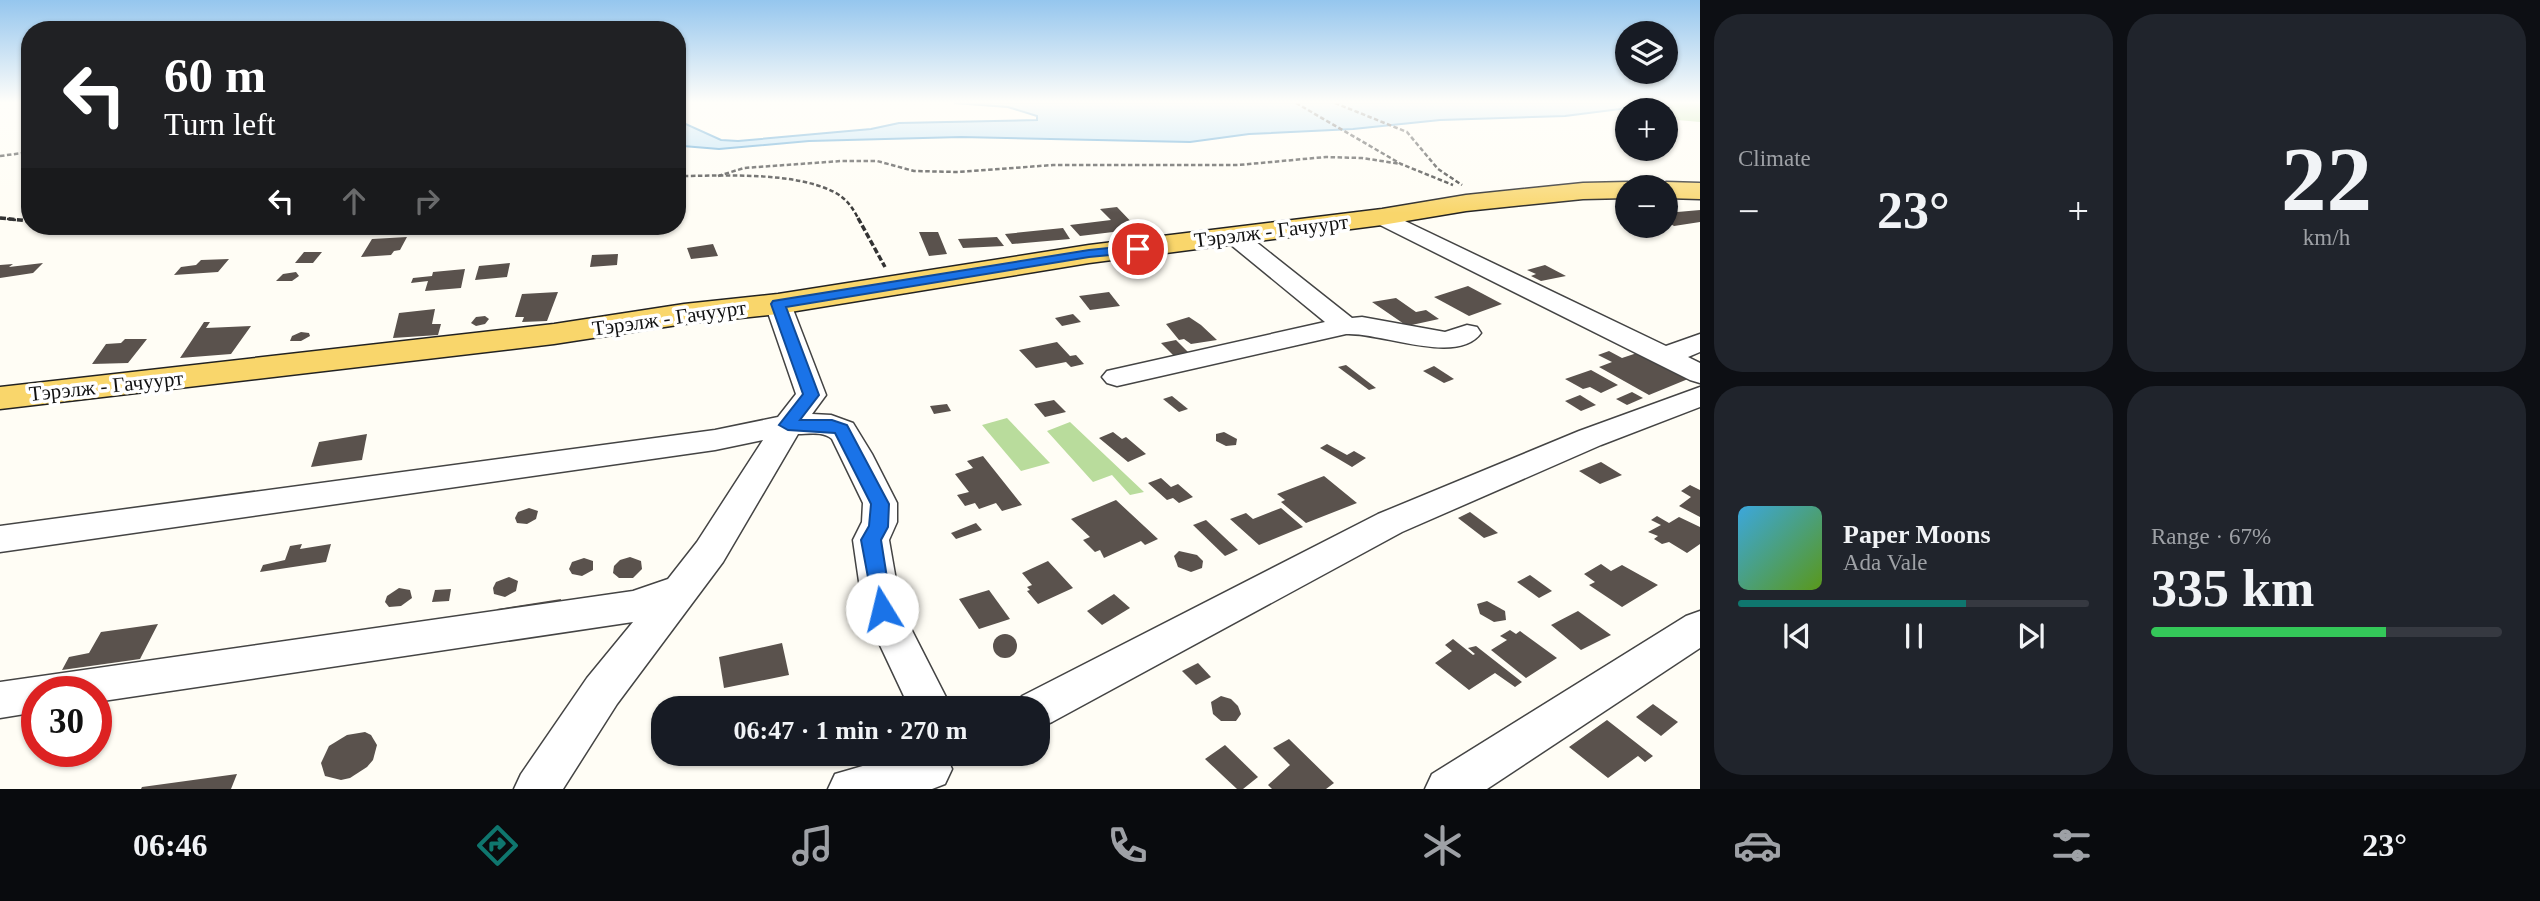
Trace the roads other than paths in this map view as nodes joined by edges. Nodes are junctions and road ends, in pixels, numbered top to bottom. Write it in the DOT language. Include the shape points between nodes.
graph roads {
  1 [pos="1615,190"];
  2 [pos="1678,190"];
  3 [pos="1700,191"];
  4 [pos="1382,217"];
  5 [pos="1233,235"];
  6 [pos="778,304"];
  7 [pos="1346,326"];
  8 [pos="1467,333"];
  9 [pos="1700,342"];
  10 [pos="1666,356"];
  11 [pos="1700,374"];
  12 [pos="1117,377"];
  13 [pos="1700,396"];
  14 [pos="0,398"];
  15 [pos="788,425"];
  16 [pos="0,540"];
  17 [pos="680,590"];
  18 [pos="1700,627"];
  19 [pos="112,682"];
  20 [pos="925,696"];
  21 [pos="21,697"];
  22 [pos="0,700"];
  23 [pos="1050,702"];
  24 [pos="932,771"];
  25 [pos="537,789"];
  26 [pos="851,789"];
  27 [pos="1448,789"];
  1 -- 4 [label="main road, Тэрэлж - Гачуурт" via="1487,198"];
  2 -- 3 [label="main road"];
  4 -- 5 [label="main road, Тэрэлж - Гачуурт"];
  4 -- 10 [label="street"];
  5 -- 6 [label="main road, Тэрэлж - Гачуурт"];
  5 -- 7 [label="street"];
  6 -- 14 [label="main road, Тэрэлж - Гачуурт"];
  6 -- 15 [label="street" via="811,395"];
  7 -- 8 [label="street" via="1448,341"];
  7 -- 12 [label="street"];
  9 -- 10 [label="street"];
  10 -- 11 [label="street"];
  13 -- 23 [label="street" via="1391,523"];
  15 -- 16 [label="street" via="715,440"];
  15 -- 17 [label="street" via="710,552"];
  15 -- 20 [label="street" via="841,429 857,456 880,504 879,527 871,540 882,609"];
  17 -- 19 [label="street" via="625,607"];
  17 -- 25 [label="street" via="602,691"];
  18 -- 27 [label="street"];
  21 -- 22 [label="street"];
  24 -- 26 [label="street"];
}
